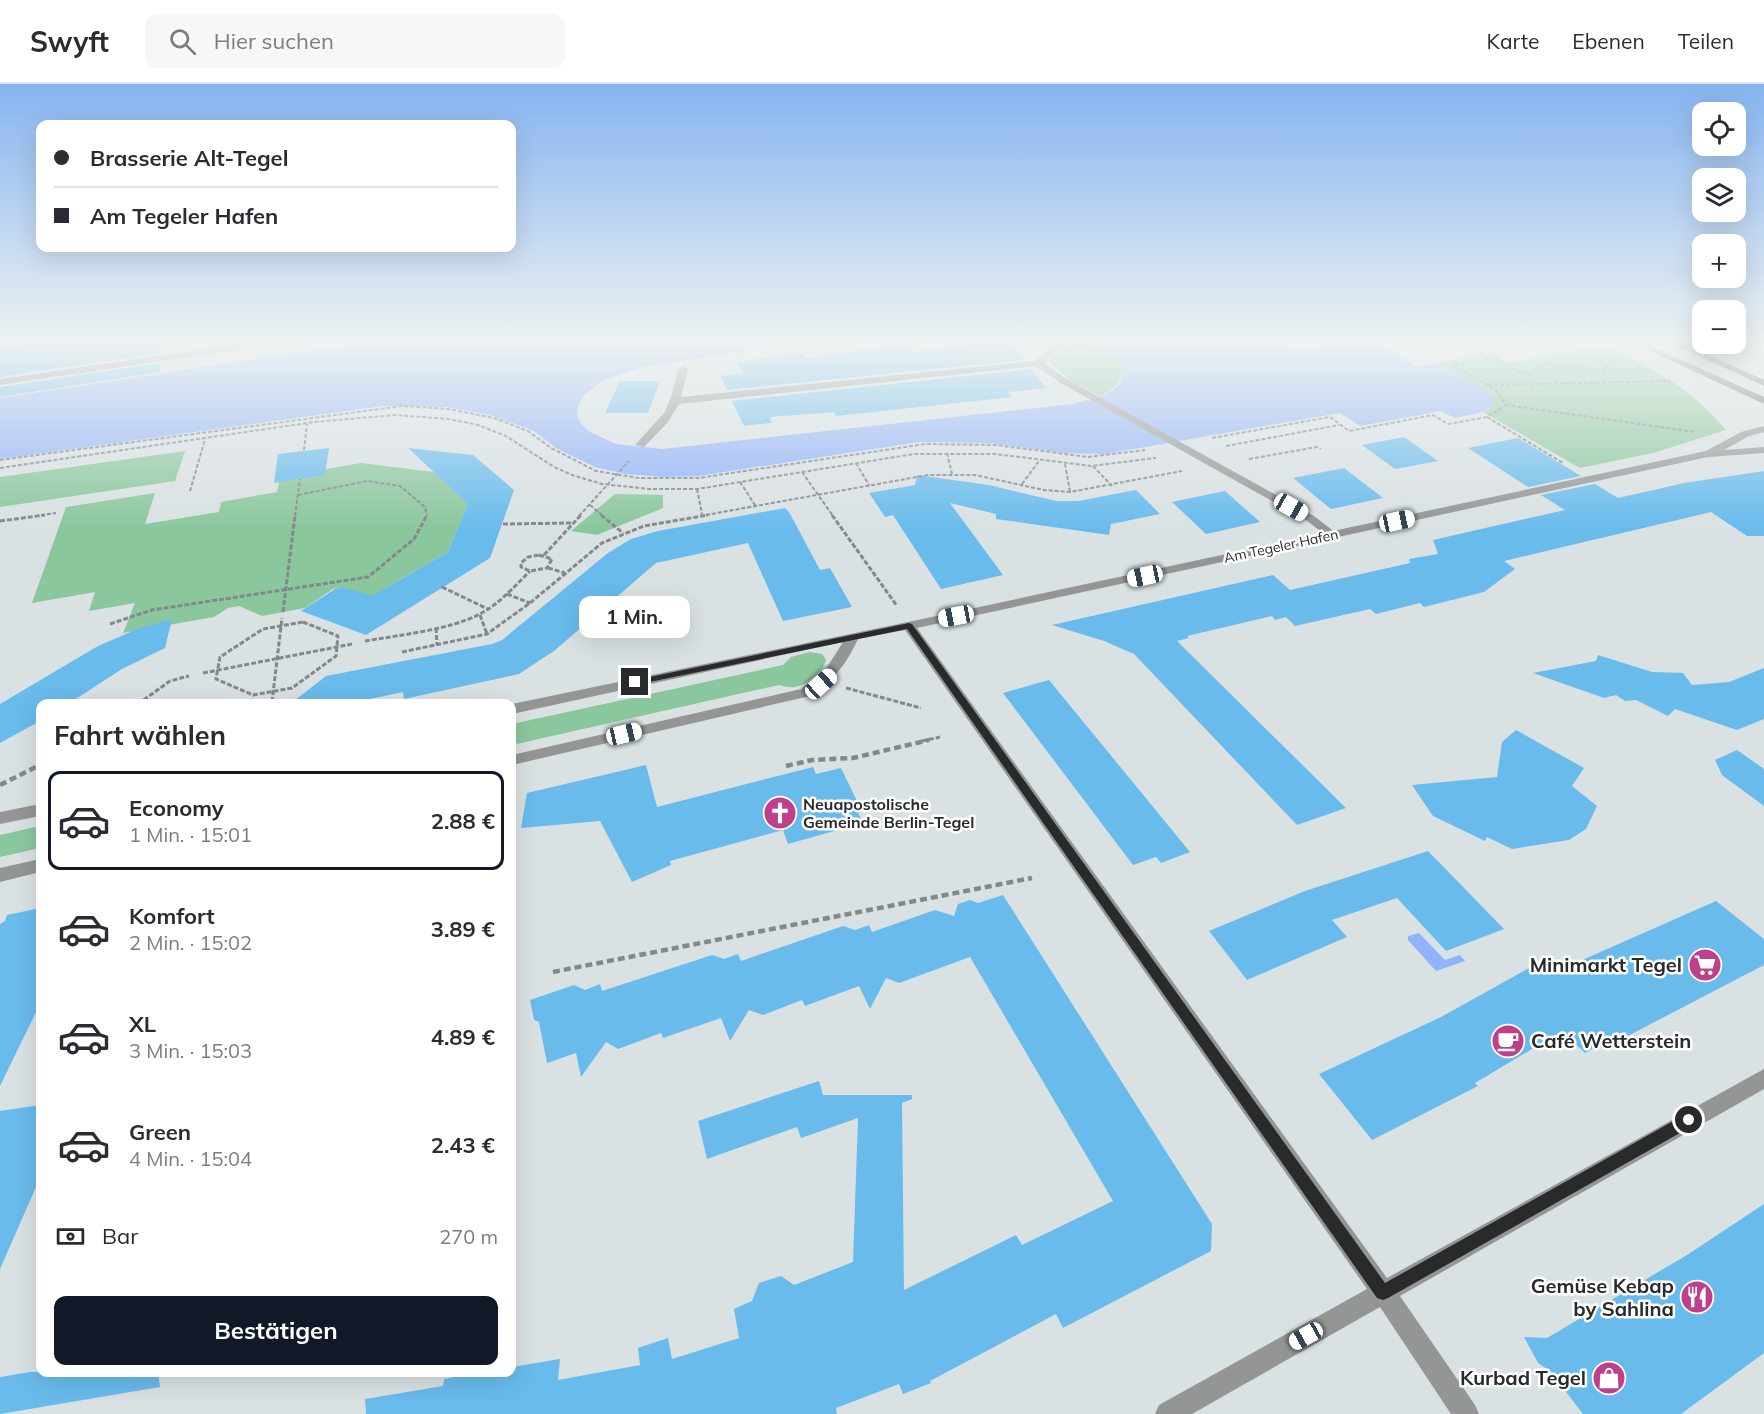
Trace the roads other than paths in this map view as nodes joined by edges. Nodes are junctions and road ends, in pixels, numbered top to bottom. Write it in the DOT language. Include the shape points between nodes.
graph roads {
  1 [pos="674,404"];
  2 [pos="1105,404"];
  3 [pos="1764,429"];
  4 [pos="640,446"];
  5 [pos="1764,450"];
  6 [pos="1708,454"];
  7 [pos="1332,535"];
  8 [pos="909,626"];
  9 [pos="853,636"];
  10 [pos="516,708"];
  11 [pos="516,759"];
  12 [pos="36,811"];
  13 [pos="0,818"];
  14 [pos="36,867"];
  15 [pos="0,875"];
  16 [pos="1764,1078"];
  17 [pos="1383,1292"];
  18 [pos="1168,1414"];
  19 [pos="1466,1414"];
  1 -- 4 [label="street" via="667,420"];
  2 -- 7 [label="street" via="1310,518"];
  3 -- 6 [label="street, Am Tegeler Hafen"];
  5 -- 6 [label="street, Am Tegeler Hafen"];
  6 -- 7 [label="street, Am Tegeler Hafen"];
  7 -- 8 [label="street, Am Tegeler Hafen"];
  8 -- 9 [label="street, Am Tegeler Hafen"];
  8 -- 17 [label="street"];
  9 -- 10 [label="street, Am Tegeler Hafen"];
  9 -- 11 [label="street" via="833,673 805,693"];
  12 -- 13 [label="street"];
  14 -- 15 [label="street"];
  16 -- 17 [label="street"];
  17 -- 18 [label="street"];
  17 -- 19 [label="street"];
}
